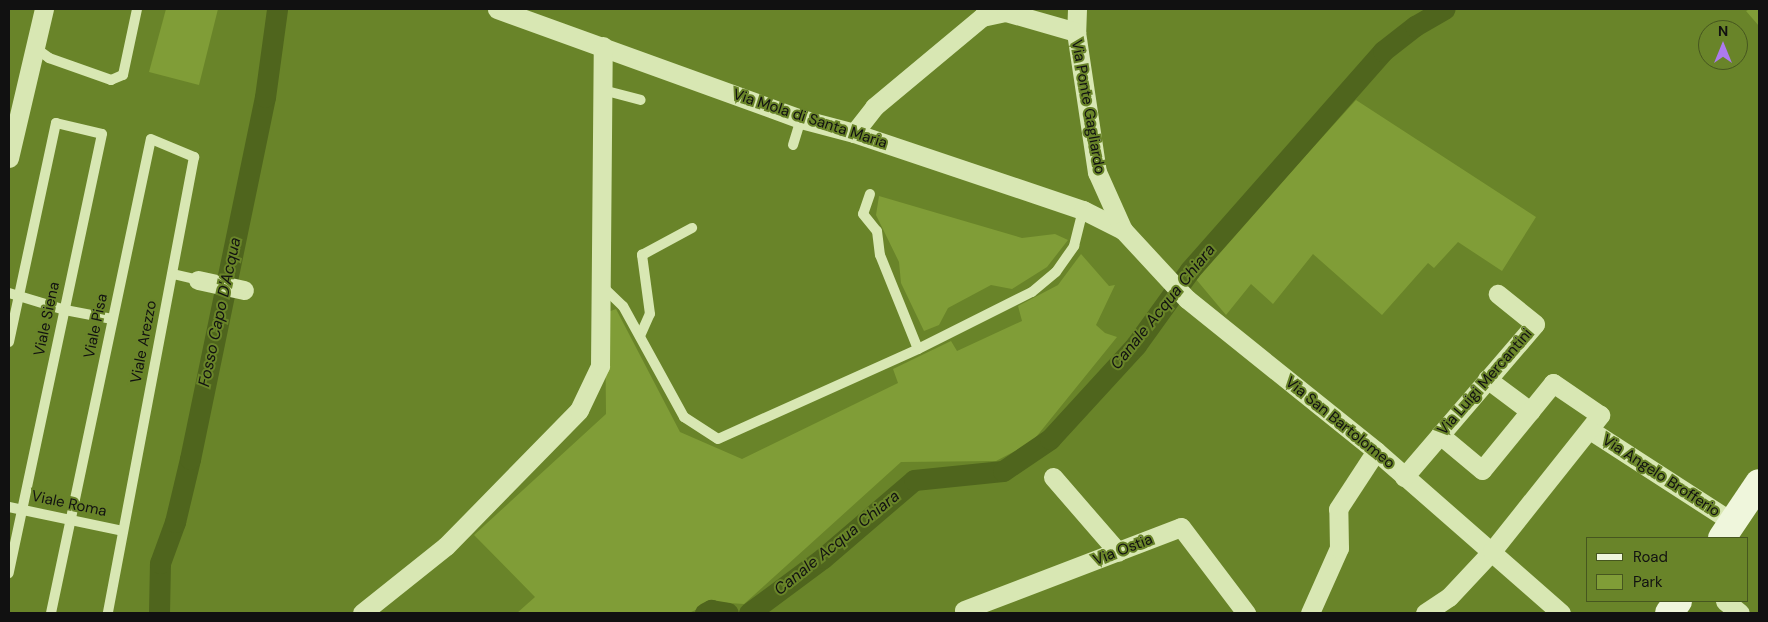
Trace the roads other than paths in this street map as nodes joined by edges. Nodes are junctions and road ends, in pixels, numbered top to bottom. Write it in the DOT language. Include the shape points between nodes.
graph roads {
  1 [pos="44,9"];
  2 [pos="137,9"];
  3 [pos="496,9"];
  4 [pos="1077,9"];
  5 [pos="1076,32"];
  6 [pos="603,46"];
  7 [pos="34,47"];
  8 [pos="598,89"];
  9 [pos="641,100"];
  10 [pos="801,119"];
  11 [pos="854,133"];
  12 [pos="151,139"];
  13 [pos="794,145"];
  14 [pos="9,158"];
  15 [pos="870,194"];
  16 [pos="1083,210"];
  17 [pos="692,228"];
  18 [pos="1123,230"];
  19 [pos="172,274"];
  20 [pos="198,280"];
  21 [pos="601,285"];
  22 [pos="244,290"];
  23 [pos="1498,294"];
  24 [pos="14,295"];
  25 [pos="65,310"];
  26 [pos="112,319"];
  27 [pos="640,336"];
  28 [pos="9,342"];
  29 [pos="918,349"];
  30 [pos="1487,379"];
  31 [pos="1530,411"];
  32 [pos="1590,430"];
  33 [pos="1440,434"];
  34 [pos="1376,451"];
  35 [pos="1052,476"];
  36 [pos="1404,477"];
  37 [pos="1759,483"];
  38 [pos="9,507"];
  39 [pos="22,509"];
  40 [pos="72,520"];
  41 [pos="1727,530"];
  42 [pos="124,531"];
  43 [pos="1492,551"];
  44 [pos="1118,552"];
  45 [pos="9,573"];
  46 [pos="1677,602"];
  47 [pos="1726,602"];
  48 [pos="964,610"];
  49 [pos="51,613"];
  50 [pos="108,613"];
  51 [pos="362,613"];
  52 [pos="1246,613"];
  53 [pos="1310,613"];
  54 [pos="1425,613"];
  55 [pos="1560,613"];
  56 [pos="1669,613"];
  57 [pos="1740,613"];
  1 -- 7 [label="street"];
  2 -- 7 [label="lane" via="123,74 111,80 50,58"];
  3 -- 6 [label="street, Via Mola di Santa Maria"];
  4 -- 5 [label="street, Via Ponte Gagliardo"];
  5 -- 11 [label="street" via="1006,12 982,17 874,107"];
  5 -- 18 [label="street, Via Ponte Gagliardo" via="1097,172"];
  6 -- 8 [label="street"];
  6 -- 10 [label="street, Via Mola di Santa Maria"];
  7 -- 14 [label="street"];
  8 -- 9 [label="lane"];
  8 -- 21 [label="street"];
  10 -- 11 [label="street, Via Mola di Santa Maria"];
  10 -- 13 [label="lane"];
  11 -- 16 [label="street, Via Mola di Santa Maria"];
  12 -- 19 [label="lane, Viale Arezzo" via="194,158"];
  12 -- 26 [label="lane, Viale Pisa"];
  15 -- 29 [label="lane" via="863,214 877,230 880,255"];
  16 -- 18 [label="street, Via Mola di Santa Maria"];
  16 -- 29 [label="lane" via="1074,246 1056,272 1032,292"];
  17 -- 27 [label="lane" via="642,255 650,314"];
  18 -- 34 [label="street, Via San Bartolomeo" via="1187,299"];
  19 -- 20 [label="lane"];
  19 -- 42 [label="lane, Viale Arezzo"];
  20 -- 22 [label="street"];
  21 -- 27 [label="lane" via="623,306"];
  21 -- 51 [label="street" via="600,366 579,410 446,546"];
  23 -- 30 [label="street, Via Luigi Mercantini" via="1535,324"];
  24 -- 25 [label="lane"];
  24 -- 25 [label="lane, Viale Siena" via="56,123 102,134"];
  24 -- 28 [label="lane"];
  25 -- 26 [label="lane"];
  25 -- 39 [label="lane, Viale Siena"];
  26 -- 40 [label="lane, Viale Pisa"];
  27 -- 29 [label="lane" via="684,417 718,439"];
  30 -- 31 [label="street"];
  30 -- 33 [label="street, Via Luigi Mercantini"];
  31 -- 32 [label="street" via="1553,383 1600,415"];
  31 -- 33 [label="street" via="1482,470"];
  32 -- 41 [label="street, Via Angelo Brofferio"];
  32 -- 43 [label="street"];
  33 -- 36 [label="street, Via Luigi Mercantini"];
  34 -- 36 [label="street, Via San Bartolomeo"];
  34 -- 53 [label="street" via="1338,509 1340,548"];
  35 -- 44 [label="street"];
  36 -- 43 [label="street, Via San Bartolomeo"];
  37 -- 41 [label="street"];
  38 -- 39 [label="lane, Viale Roma"];
  39 -- 40 [label="lane, Viale Roma"];
  39 -- 45 [label="lane, Viale Siena"];
  40 -- 42 [label="lane, Viale Roma"];
  40 -- 49 [label="lane, Viale Pisa"];
  42 -- 50 [label="lane, Viale Arezzo"];
  43 -- 54 [label="street" via="1449,597"];
  43 -- 55 [label="street, Via San Bartolomeo"];
  44 -- 48 [label="street, Via Ostia"];
  44 -- 52 [label="street, Via Ostia" via="1181,527"];
  46 -- 56 [label="street"];
  47 -- 57 [label="street"];
}
